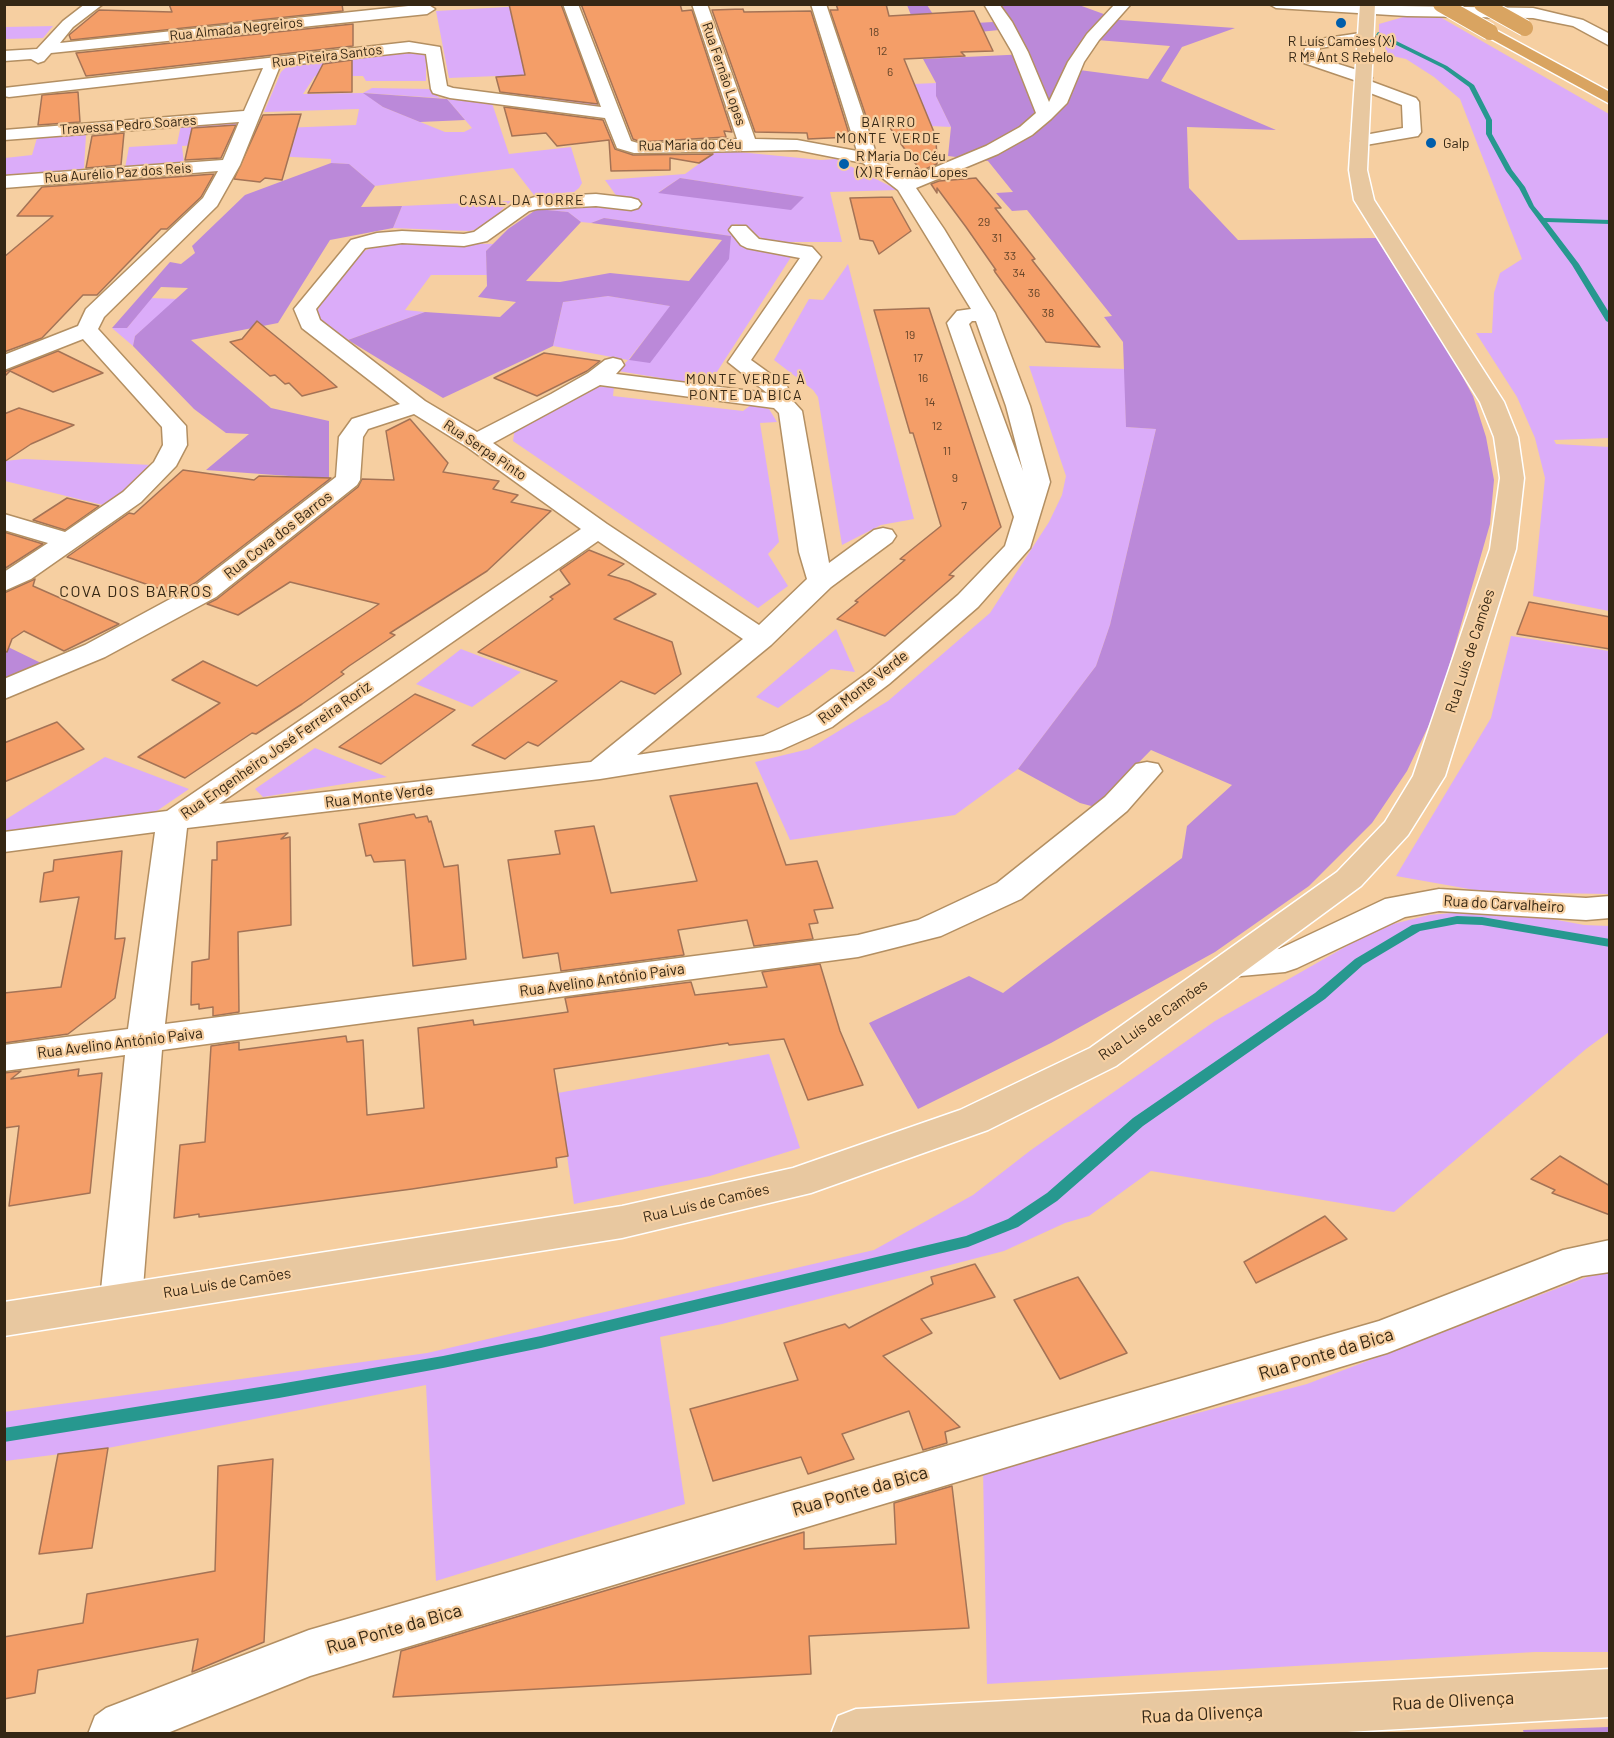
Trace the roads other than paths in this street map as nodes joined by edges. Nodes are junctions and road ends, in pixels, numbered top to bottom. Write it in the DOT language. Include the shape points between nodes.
graph roads {
  1 [pos="96,4"];
  2 [pos="570,4"];
  3 [pos="699,4"];
  4 [pos="818,4"];
  5 [pos="991,4"];
  6 [pos="1276,4"];
  7 [pos="1441,4"];
  8 [pos="1482,4"];
  9 [pos="1098,7"];
  10 [pos="1121,7"];
  11 [pos="427,9"];
  12 [pos="1367,17"];
  13 [pos="1530,31"];
  14 [pos="1610,40"];
  15 [pos="43,52"];
  16 [pos="4,56"];
  17 [pos="273,63"];
  18 [pos="1364,81"];
  19 [pos="7,95"];
  20 [pos="1610,99"];
  21 [pos="611,114"];
  22 [pos="1045,115"];
  23 [pos="252,116"];
  24 [pos="4,135"];
  25 [pos="1360,141"];
  26 [pos="748,144"];
  27 [pos="869,159"];
  28 [pos="231,165"];
  29 [pos="4,182"];
  30 [pos="905,186"];
  31 [pos="631,204"];
  32 [pos="739,230"];
  33 [pos="87,330"];
  34 [pos="739,362"];
  35 [pos="4,363"];
  36 [pos="708,393"];
  37 [pos="781,402"];
  38 [pos="417,406"];
  39 [pos="476,442"];
  40 [pos="4,522"];
  41 [pos="598,529"];
  42 [pos="883,536"];
  43 [pos="69,541"];
  44 [pos="821,581"];
  45 [pos="4,583"];
  46 [pos="761,639"];
  47 [pos="4,690"];
  48 [pos="600,770"];
  49 [pos="1147,771"];
  50 [pos="172,822"];
  51 [pos="4,842"];
  52 [pos="1610,907"];
  53 [pos="1230,965"];
  54 [pos="145,1040"];
  55 [pos="4,1058"];
  56 [pos="1610,1256"];
  57 [pos="121,1300"];
  58 [pos="4,1319"];
  59 [pos="1610,1693"];
  60 [pos="1309,1721"];
  61 [pos="958,1731"];
  62 [pos="113,1734"];
  63 [pos="856,1734"];
  1 -- 15 [label="street" via="68,24"];
  2 -- 21 [label="street, Rua Maria do Céu"];
  3 -- 26 [label="street, Rua Fernão Lopes"];
  4 -- 27 [label="street"];
  5 -- 22 [label="street" via="1020,52"];
  6 -- 12 [label="street"];
  7 -- 20 [label="highway, bridge"];
  8 -- 13 [label="highway, bridge"];
  9 -- 10 [label="street"];
  10 -- 22 [label="street" via="1076,62 1058,103"];
  11 -- 15 [label="street, Rua Almada Negreiros"];
  12 -- 14 [label="street" via="1533,13 1578,23"];
  12 -- 18 [label="main road, Rua Luís de Camões"];
  12 -- 18 [label="street" via="1313,44 1310,60"];
  15 -- 16 [label="street, Rua Almada Negreiros"];
  15 -- 19 [label="street"];
  17 -- 19 [label="street, Rua Piteira Santos"];
  17 -- 21 [label="street, Rua Piteira Santos" via="426,48 434,50 439,89 450,93"];
  17 -- 23 [label="street"];
  18 -- 25 [label="main road, Rua Luís de Camões"];
  18 -- 25 [label="street" via="1410,102 1412,132"];
  21 -- 26 [label="street, Rua Maria do Céu" via="623,144 640,149"];
  22 -- 30 [label="street" via="992,150"];
  23 -- 24 [label="street, Travessa Pedro Soares"];
  23 -- 28 [label="street"];
  25 -- 53 [label="main road, Rua Luís de Camões" via="1358,170 1364,200 1492,402 1506,438 1512,478 1503,549 1429,776 1397,828 1348,879"];
  26 -- 27 [label="street, Rua Maria do Céu" via="797,145"];
  27 -- 30 [label="street, Rua Monte Verde"];
  28 -- 29 [label="street, Rua Aurélio Paz dos Reis"];
  28 -- 33 [label="street" via="210,202 94,314"];
  30 -- 48 [label="street, Rua Monte Verde" via="984,313 1018,406 1038,482 1017,548 968,601 821,722 770,744"];
  31 -- 38 [label="street, Rua Serpa Pinto" via="596,200 535,203 522,207 480,237 402,237 358,244 305,309 309,323"];
  32 -- 34 [label="street" via="754,244 805,251 811,257"];
  33 -- 35 [label="street"];
  33 -- 43 [label="street" via="174,426 175,445 164,466 132,496"];
  34 -- 36 [label="street" via="728,379"];
  34 -- 37 [label="street" via="779,391"];
  36 -- 37 [label="street"];
  36 -- 39 [label="street" via="605,372"];
  37 -- 44 [label="street" via="790,411 812,552"];
  38 -- 39 [label="street, Rua Serpa Pinto"];
  38 -- 47 [label="street, Rua Cova dos Barros" via="360,424 351,437 348,480 206,591 95,651"];
  39 -- 41 [label="street, Rua Serpa Pinto"];
  40 -- 43 [label="street"];
  41 -- 46 [label="street, Rua Serpa Pinto"];
  41 -- 50 [label="street, Rua Engenheiro José Ferreira Roriz"];
  42 -- 44 [label="street"];
  43 -- 45 [label="street"];
  44 -- 46 [label="street"];
  46 -- 48 [label="street"];
  48 -- 50 [label="street, Rua Monte Verde"];
  49 -- 54 [label="street, Rua Avelino António Paiva" via="1116,804 1009,891 929,928 858,946"];
  50 -- 51 [label="street, Rua Monte Verde"];
  50 -- 54 [label="street, Rua Engenheiro José Ferreira Roriz"];
  52 -- 53 [label="street, Rua do Carvalheiro" via="1439,900 1397,907 1286,960"];
  53 -- 57 [label="main road, Rua Luís de Camões" via="1103,1057 974,1120 797,1182 622,1222"];
  54 -- 55 [label="street, Rua Avelino António Paiva"];
  54 -- 57 [label="street, Rua Engenheiro José Ferreira Roriz"];
  56 -- 62 [label="street, Rua Ponte da Bica" via="1578,1261 1387,1336 309,1653 124,1725"];
  57 -- 58 [label="main road, Rua Luís de Camões"];
  59 -- 60 [label="main road, Rua de Olivença"];
  60 -- 61 [label="main road, Rua da Olivença"];
  61 -- 63 [label="main road, Rua da Olivença"];
}
